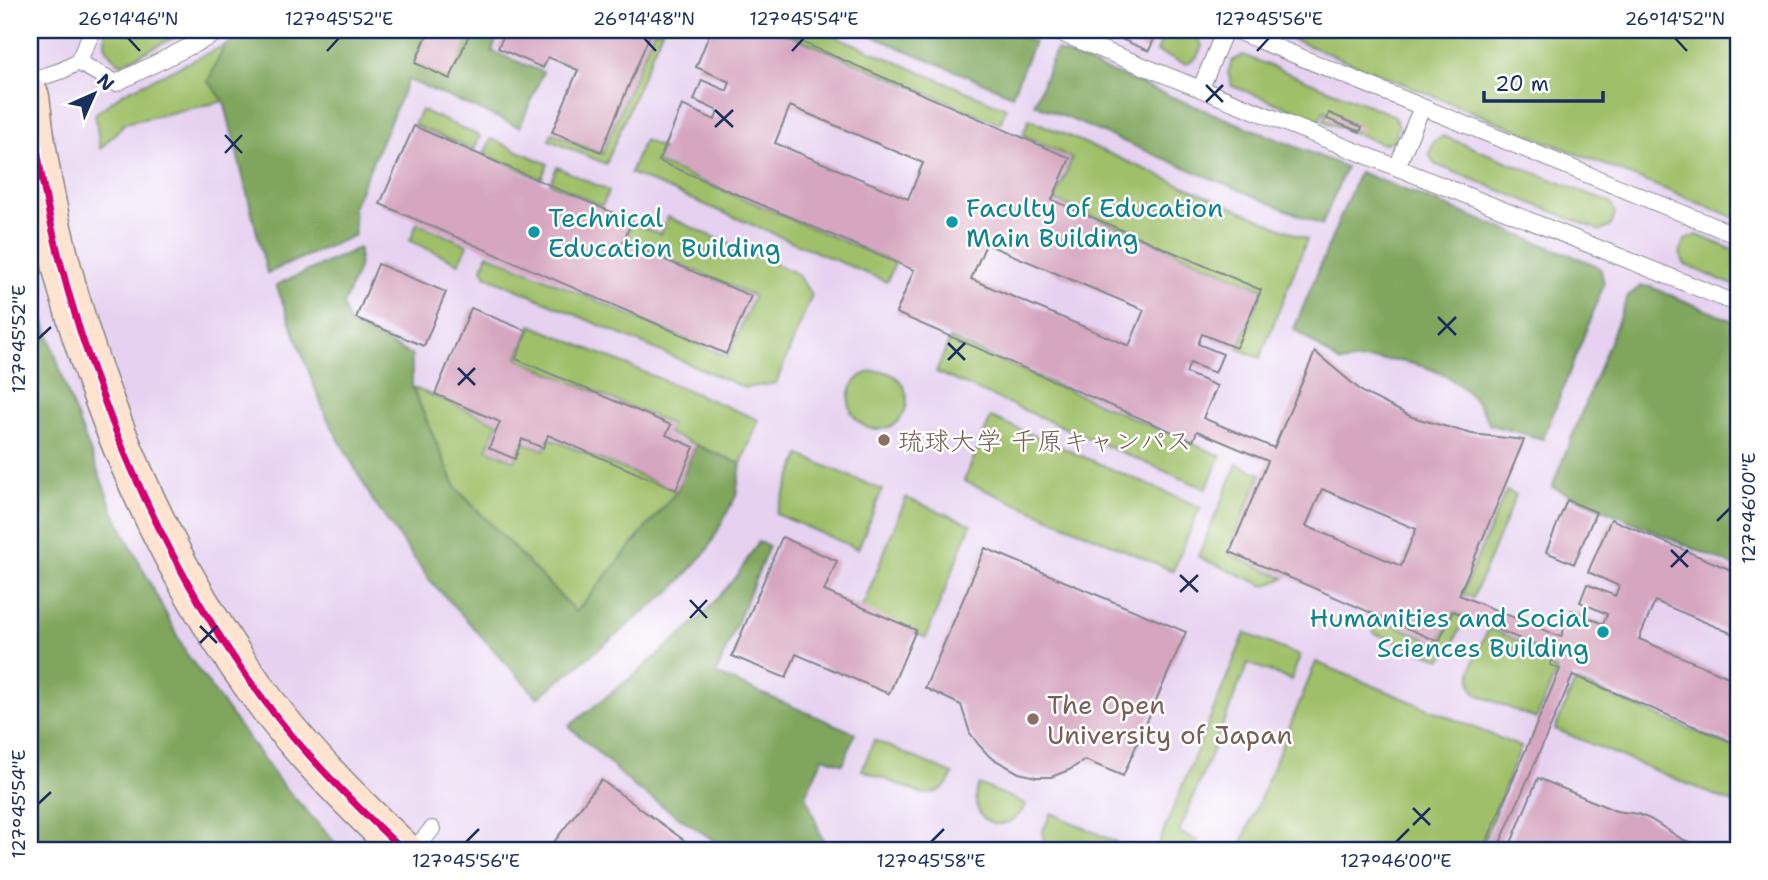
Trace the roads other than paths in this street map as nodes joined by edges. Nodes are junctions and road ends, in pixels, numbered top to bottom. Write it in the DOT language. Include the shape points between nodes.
graph roads {
  1 [pos="93,30"];
  2 [pos="223,30"];
  3 [pos="1054,30"];
  4 [pos="1225,30"];
  5 [pos="1234,30"];
  6 [pos="78,62"];
  7 [pos="30,81"];
  8 [pos="1201,88"];
  9 [pos="30,97"];
  10 [pos="1422,107"];
  11 [pos="1397,167"];
  12 [pos="1738,236"];
  13 [pos="1738,304"];
  14 [pos="417,840"];
  15 [pos="414,850"];
  1 -- 6 [label="lane"];
  2 -- 6 [label="lane" via="116,83"];
  3 -- 8 [label="lane"];
  4 -- 8 [label="lane"];
  5 -- 10 [label="lane"];
  6 -- 7 [label="lane"];
  8 -- 11 [label="lane"];
  9 -- 14 [label="street" via="49,213 75,315 150,507 195,594 258,692 304,750"];
  10 -- 11 [label="lane"];
  10 -- 12 [label="lane"];
  11 -- 13 [label="lane"];
  14 -- 15 [label="lane"];
}
